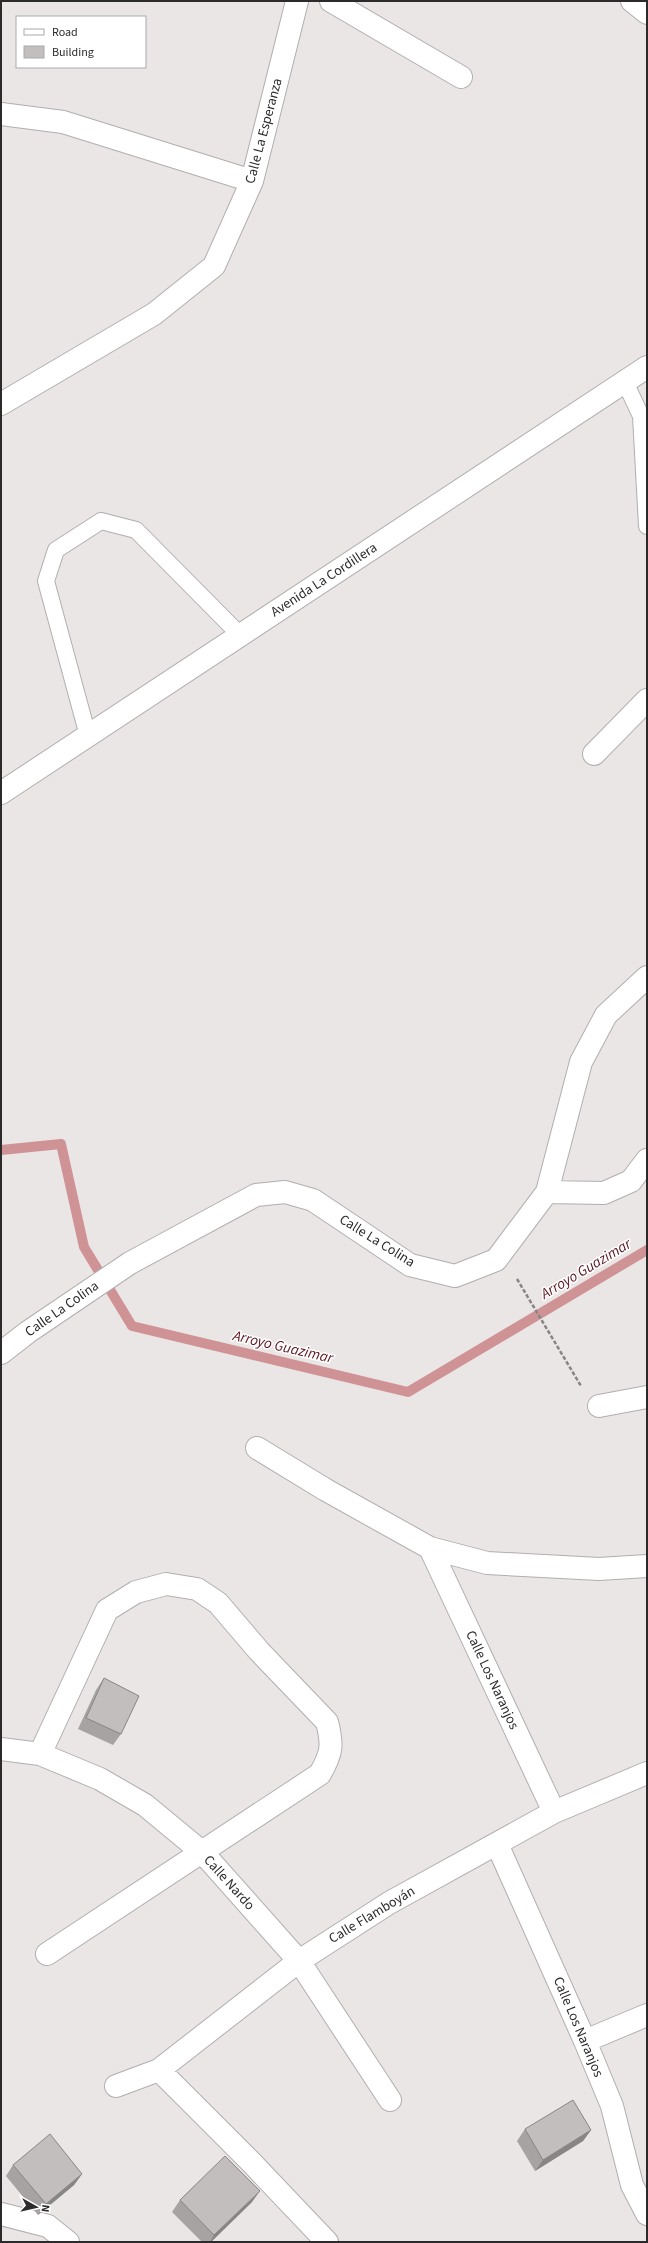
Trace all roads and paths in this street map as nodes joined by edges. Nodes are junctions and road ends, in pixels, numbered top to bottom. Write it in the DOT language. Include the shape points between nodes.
graph roads {
  1 [pos="297,1"];
  2 [pos="331,1"];
  3 [pos="632,1"];
  4 [pos="647,13"];
  5 [pos="461,77"];
  6 [pos="1,114"];
  7 [pos="252,181"];
  8 [pos="647,367"];
  9 [pos="625,382"];
  10 [pos="1,404"];
  11 [pos="647,526"];
  12 [pos="240,635"];
  13 [pos="647,700"];
  14 [pos="88,736"];
  15 [pos="594,754"];
  16 [pos="1,793"];
  17 [pos="647,977"];
  18 [pos="647,1160"];
  19 [pos="547,1192"];
  20 [pos="502,1254"];
  21 [pos="1,1353"];
  22 [pos="647,1397"];
  23 [pos="600,1406"];
  24 [pos="257,1448"];
  25 [pos="430,1548"];
  26 [pos="647,1566"];
  27 [pos="1,1749"];
  28 [pos="40,1754"];
  29 [pos="647,1773"];
  30 [pos="554,1812"];
  31 [pos="497,1844"];
  32 [pos="203,1853"];
  33 [pos="47,1954"];
  34 [pos="299,1961"];
  35 [pos="647,2015"];
  36 [pos="585,2041"];
  37 [pos="159,2070"];
  38 [pos="116,2086"];
  39 [pos="390,2100"];
  40 [pos="1,2214"];
  41 [pos="647,2214"];
  42 [pos="68,2242"];
  43 [pos="327,2242"];
  1 -- 7 [label="street, Calle La Esperanza"];
  2 -- 5 [label="street"];
  3 -- 4 [label="street"];
  6 -- 7 [label="street" via="62,122"];
  7 -- 10 [label="street, Calle La Esperanza" via="214,266 154,314"];
  8 -- 9 [label="street, Avenida La Cordillera"];
  9 -- 11 [label="lane" via="641,416"];
  9 -- 12 [label="street, Avenida La Cordillera"];
  12 -- 14 [label="street, Avenida La Cordillera"];
  12 -- 14 [label="lane" via="136,530 101,521 56,550 46,581"];
  13 -- 15 [label="street"];
  14 -- 16 [label="street, Avenida La Cordillera"];
  17 -- 19 [label="street, Calle La Colina" via="606,1015 581,1062"];
  18 -- 19 [label="street" via="631,1181 604,1193"];
  19 -- 20 [label="street, Calle La Colina"];
  20 -- 21 [label="street, Calle La Colina" via="496,1260 455,1276 410,1265 313,1200 286,1192 256,1195 130,1263"];
  20 -- 23 [label="path" via="580,1383 587,1401"];
  22 -- 23 [label="street"];
  24 -- 25 [label="street"];
  25 -- 26 [label="street" via="487,1563 599,1569"];
  25 -- 30 [label="street, Calle Los Naranjos"];
  27 -- 28 [label="street, Calle Nardo"];
  28 -- 32 [label="street, Calle Nardo" via="100,1779 145,1805"];
  28 -- 32 [label="street" via="107,1610 136,1592 166,1584 197,1589 218,1603 259,1651 327,1722 331,1738 330,1756 320,1774"];
  29 -- 30 [label="street, Calle Flamboyán"];
  30 -- 31 [label="street, Calle Flamboyán"];
  31 -- 34 [label="street, Calle Flamboyán" via="390,1903"];
  31 -- 36 [label="street, Calle Los Naranjos"];
  32 -- 33 [label="street"];
  32 -- 34 [label="street, Calle Nardo"];
  34 -- 37 [label="street, Calle Flamboyán"];
  34 -- 39 [label="street, Calle Nardo"];
  35 -- 36 [label="street"];
  36 -- 41 [label="street, Calle Los Naranjos" via="612,2106 632,2185"];
  37 -- 38 [label="street, Calle Flamboyán"];
  37 -- 43 [label="street"];
  40 -- 42 [label="street" via="48,2226"];
}
